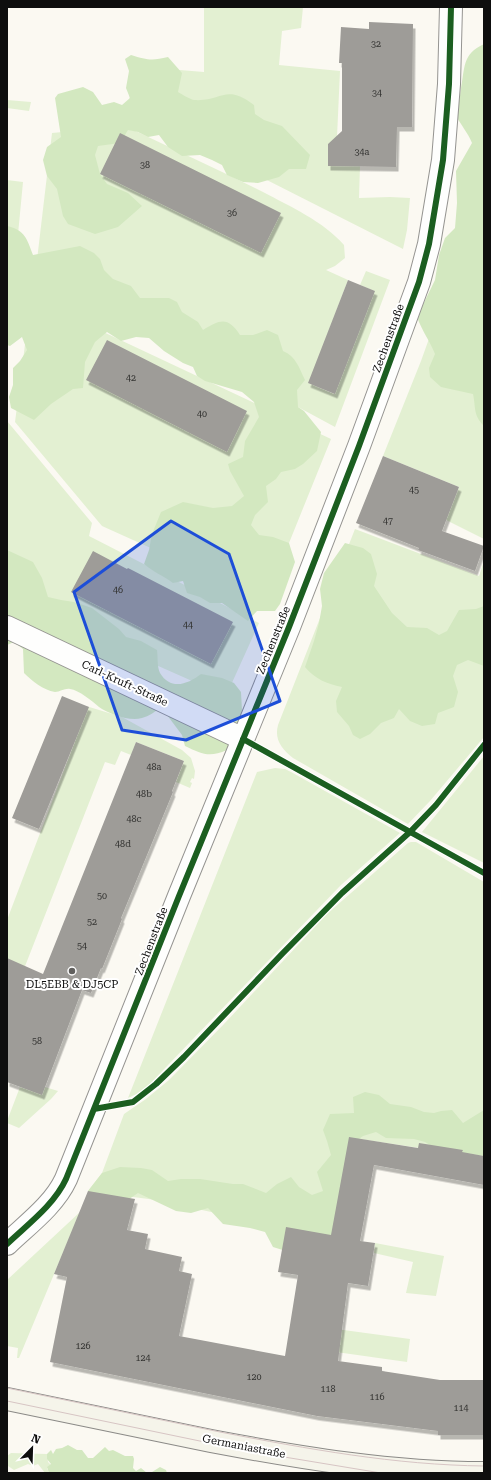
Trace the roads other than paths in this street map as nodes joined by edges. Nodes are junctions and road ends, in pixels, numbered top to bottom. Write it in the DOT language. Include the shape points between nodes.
graph roads {
  1 [pos="451,7"];
  2 [pos="7,627"];
  3 [pos="243,739"];
  4 [pos="7,1244"];
  5 [pos="7,1399"];
  6 [pos="484,1473"];
  1 -- 3 [label="street, Zechenstraße" via="450,84 443,160 429,244 419,282 289,627"];
  2 -- 3 [label="street, Carl-Kruft-Straße"];
  3 -- 4 [label="street, Zechenstraße" via="64,1183 47,1206"];
  5 -- 6 [label="main road, Germaniastraße" via="314,1459 426,1471"];
}
